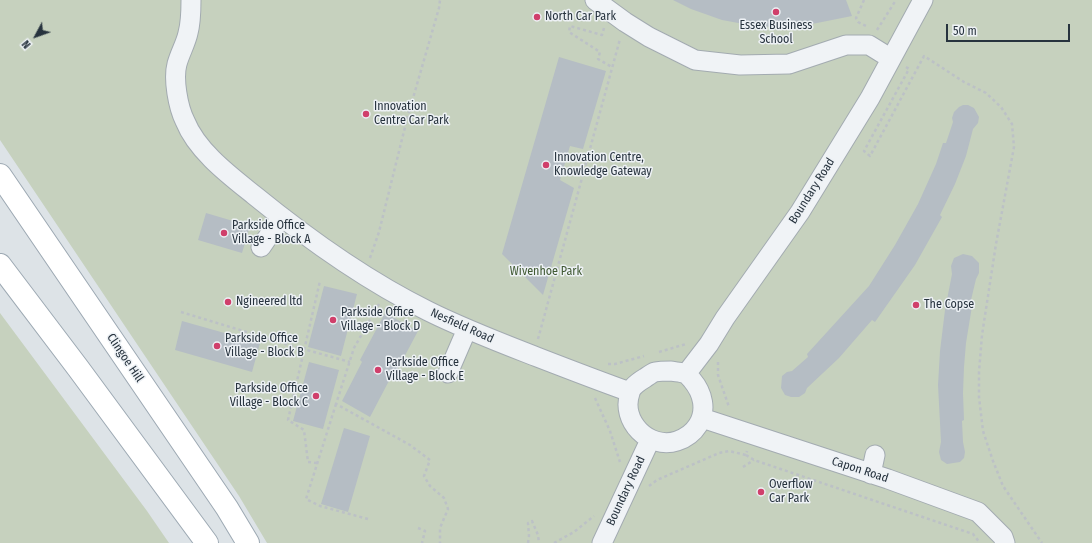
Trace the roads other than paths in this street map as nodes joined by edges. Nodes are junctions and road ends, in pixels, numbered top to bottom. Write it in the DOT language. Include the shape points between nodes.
graph roads {
  1 [pos="191,0"];
  2 [pos="596,0"];
  3 [pos="923,0"];
  4 [pos="890,58"];
  5 [pos="0,175"];
  6 [pos="281,218"];
  7 [pos="261,247"];
  8 [pos="0,265"];
  9 [pos="467,329"];
  10 [pos="448,373"];
  11 [pos="686,374"];
  12 [pos="630,392"];
  13 [pos="702,418"];
  14 [pos="650,440"];
  15 [pos="876,455"];
  16 [pos="871,474"];
  17 [pos="247,539"];
  18 [pos="207,543"];
  19 [pos="602,543"];
  20 [pos="1005,543"];
  1 -- 6 [label="street, Nesfield Road" via="188,34 177,65 177,96 185,122 198,145 230,176"];
  2 -- 4 [label="street" via="625,22 695,60 740,65 789,64 846,45 869,45"];
  3 -- 4 [label="street, Boundary Road"];
  4 -- 11 [label="street, Boundary Road" via="870,98 800,212"];
  5 -- 17 [label="main road, Clingoe Hill"];
  6 -- 7 [label="street"];
  6 -- 9 [label="street, Nesfield Road" via="329,253 390,290"];
  8 -- 18 [label="main road"];
  9 -- 10 [label="street"];
  9 -- 12 [label="street, Nesfield Road"];
  11 -- 12 [label="street" via="671,371 654,372 640,381"];
  11 -- 13 [label="street" via="702,395"];
  12 -- 14 [label="street" via="628,407 632,420 638,431"];
  13 -- 14 [label="street" via="686,438 669,444"];
  13 -- 16 [label="street, Capon Road"];
  14 -- 19 [label="street, Boundary Road"];
  15 -- 16 [label="street"];
  16 -- 20 [label="street, Capon Road" via="978,512 1003,537"];
}
